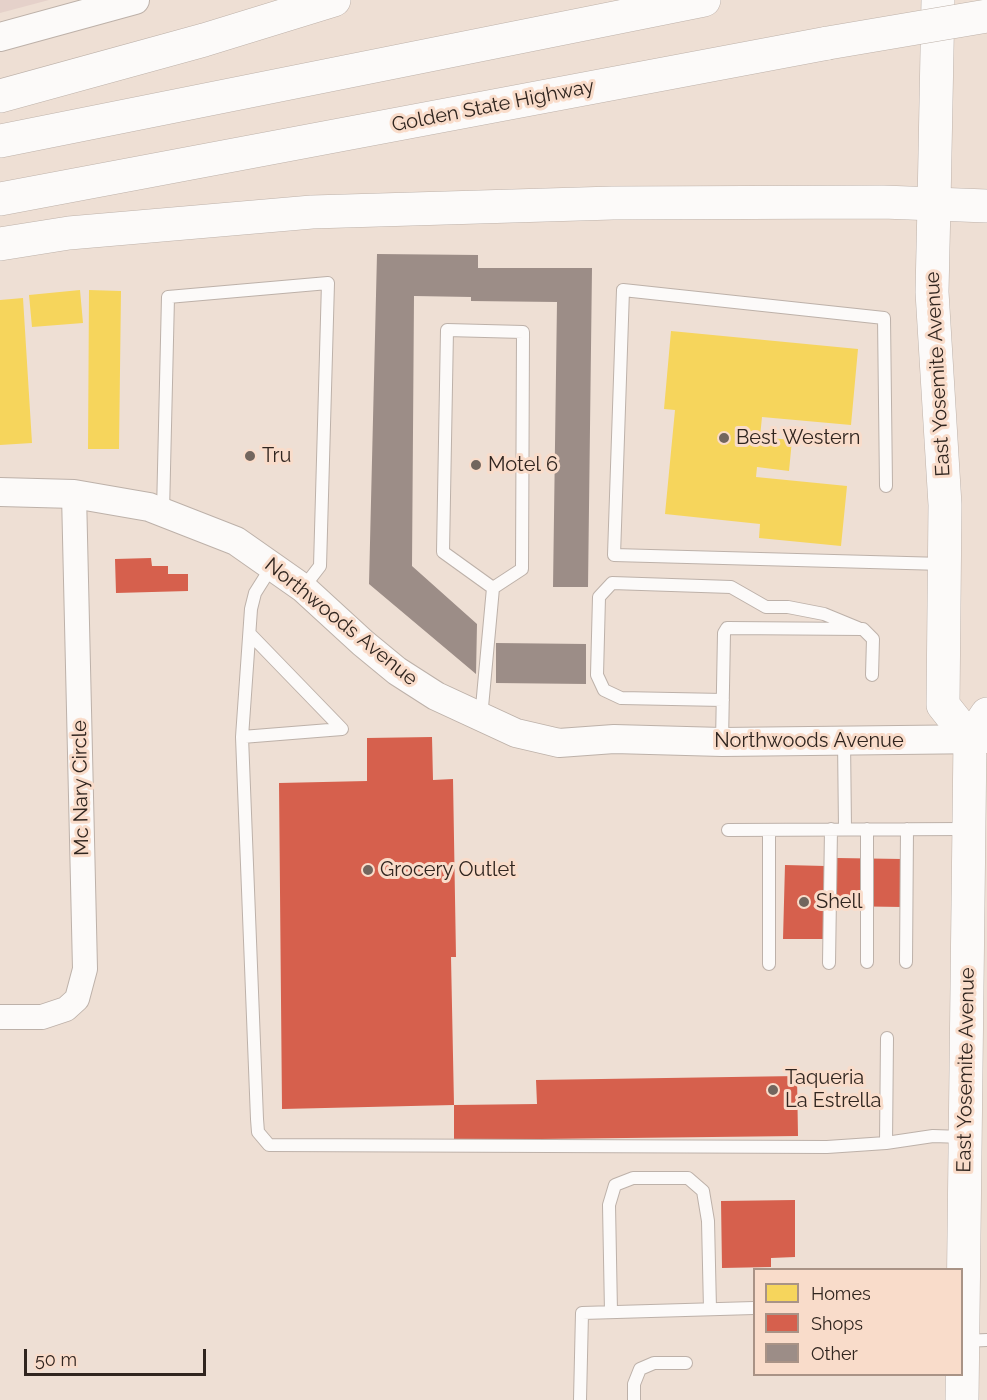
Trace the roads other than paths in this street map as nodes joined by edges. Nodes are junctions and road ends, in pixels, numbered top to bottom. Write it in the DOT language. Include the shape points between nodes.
graph roads {
  1 [pos="135,0"];
  2 [pos="334,0"];
  3 [pos="704,0"];
  4 [pos="938,0"];
  5 [pos="74,8"];
  6 [pos="987,16"];
  7 [pos="0,37"];
  8 [pos="0,96"];
  9 [pos="0,141"];
  10 [pos="0,199"];
  11 [pos="934,204"];
  12 [pos="987,206"];
  13 [pos="0,244"];
  14 [pos="886,486"];
  15 [pos="0,492"];
  16 [pos="74,494"];
  17 [pos="163,512"];
  18 [pos="944,564"];
  19 [pos="273,565"];
  20 [pos="303,588"];
  21 [pos="493,588"];
  22 [pos="858,628"];
  23 [pos="250,634"];
  24 [pos="872,675"];
  25 [pos="723,700"];
  26 [pos="481,719"];
  27 [pos="981,731"];
  28 [pos="242,737"];
  29 [pos="844,740"];
  30 [pos="722,742"];
  31 [pos="845,829"];
  32 [pos="907,829"];
  33 [pos="969,829"];
  34 [pos="728,830"];
  35 [pos="769,830"];
  36 [pos="831,830"];
  37 [pos="867,830"];
  38 [pos="867,962"];
  39 [pos="906,962"];
  40 [pos="829,963"];
  41 [pos="769,964"];
  42 [pos="0,1017"];
  43 [pos="886,1038"];
  44 [pos="964,1137"];
  45 [pos="886,1143"];
  46 [pos="962,1268"];
  47 [pos="963,1304"];
  48 [pos="753,1308"];
  49 [pos="710,1309"];
  50 [pos="611,1312"];
  51 [pos="975,1340"];
  52 [pos="686,1364"];
  53 [pos="580,1400"];
  54 [pos="634,1400"];
  55 [pos="962,1400"];
  1 -- 5 [label="street"];
  2 -- 8 [label="main road"];
  3 -- 9 [label="main road"];
  4 -- 11 [label="main road, East Yosemite Avenue"];
  5 -- 7 [label="street"];
  6 -- 10 [label="main road, Golden State Highway, bridge"];
  11 -- 12 [label="main road"];
  11 -- 13 [label="main road" via="613,203 312,212 69,233"];
  11 -- 18 [label="main road, East Yosemite Avenue" via="933,292 945,505"];
  14 -- 18 [label="lane" via="884,318 623,290 614,555"];
  15 -- 16 [label="street, Northwoods Avenue"];
  16 -- 17 [label="street, Northwoods Avenue"];
  16 -- 42 [label="street, Mc Nary Circle" via="86,969 76,999 66,1009 42,1017"];
  17 -- 19 [label="street, Northwoods Avenue" via="236,541"];
  17 -- 20 [label="lane" via="168,297 328,284 320,566"];
  18 -- 27 [label="main road, East Yosemite Avenue" via="943,705"];
  19 -- 20 [label="street, Northwoods Avenue"];
  19 -- 23 [label="lane" via="255,593"];
  20 -- 26 [label="street, Northwoods Avenue" via="398,670 436,696"];
  21 -- 21 [label="lane" via="522,569 523,332 447,330 443,552"];
  21 -- 26 [label="lane"];
  22 -- 24 [label="lane" via="868,631 873,639"];
  22 -- 25 [label="lane" via="728,628 724,633"];
  22 -- 25 [label="lane" via="825,614 766,607 731,587 612,584 599,597 597,675 604,690 621,698"];
  23 -- 28 [label="lane"];
  23 -- 28 [label="lane" via="342,729"];
  25 -- 30 [label="lane"];
  26 -- 30 [label="street, Northwoods Avenue" via="516,733 559,743 614,739"];
  27 -- 29 [label="street, Northwoods Avenue"];
  27 -- 33 [label="main road, East Yosemite Avenue"];
  28 -- 45 [label="lane" via="257,1119 258,1132 269,1145 827,1147"];
  29 -- 30 [label="street, Northwoods Avenue"];
  29 -- 31 [label="lane"];
  31 -- 36 [label="lane"];
  31 -- 37 [label="lane"];
  32 -- 33 [label="lane"];
  32 -- 37 [label="lane"];
  32 -- 39 [label="lane"];
  33 -- 44 [label="main road, East Yosemite Avenue" via="971,1027"];
  34 -- 35 [label="lane"];
  35 -- 36 [label="lane"];
  35 -- 41 [label="lane"];
  36 -- 40 [label="lane"];
  37 -- 38 [label="lane"];
  43 -- 45 [label="lane"];
  44 -- 45 [label="lane" via="933,1136"];
  44 -- 46 [label="main road, East Yosemite Avenue"];
  47 -- 51 [label="main road, East Yosemite Avenue"];
  48 -- 49 [label="lane"];
  49 -- 50 [label="lane"];
  49 -- 50 [label="lane" via="708,1221 703,1191 688,1178 633,1178 615,1185 609,1205"];
  50 -- 53 [label="lane" via="582,1313"];
  51 -- 55 [label="main road, East Yosemite Avenue"];
  52 -- 54 [label="lane" via="654,1363 640,1369 634,1384"];
}
